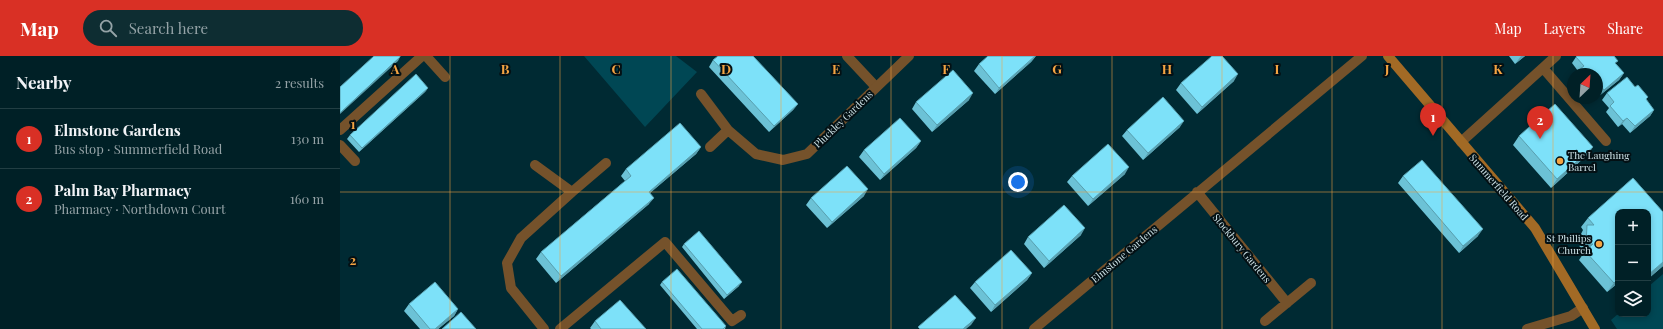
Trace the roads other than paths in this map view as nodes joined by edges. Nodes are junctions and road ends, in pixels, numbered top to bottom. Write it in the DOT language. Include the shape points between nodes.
graph roads {
  1 [pos="422,56"];
  2 [pos="426,56"];
  3 [pos="848,56"];
  4 [pos="909,56"];
  5 [pos="1362,56"];
  6 [pos="1388,56"];
  7 [pos="1556,56"];
  8 [pos="1543,68"];
  9 [pos="446,77"];
  10 [pos="876,87"];
  11 [pos="701,94"];
  12 [pos="340,130"];
  13 [pos="728,130"];
  14 [pos="1606,141"];
  15 [pos="1461,142"];
  16 [pos="340,145"];
  17 [pos="710,147"];
  18 [pos="355,161"];
  19 [pos="606,163"];
  20 [pos="536,164"];
  21 [pos="572,192"];
  22 [pos="1197,192"];
  23 [pos="1311,283"];
  24 [pos="1287,303"];
  25 [pos="1583,308"];
  26 [pos="741,315"];
  27 [pos="1265,321"];
  28 [pos="544,329"];
  29 [pos="560,329"];
  30 [pos="1034,329"];
  31 [pos="1526,329"];
  32 [pos="1595,329"];
  1 -- 12 [label="street"];
  2 -- 9 [label="street"];
  3 -- 10 [label="street"];
  4 -- 10 [label="street, Pluckley Gardens"];
  5 -- 22 [label="street, Elmstone Gardens"];
  6 -- 15 [label="street, Summerfield Road"];
  7 -- 8 [label="street"];
  8 -- 14 [label="street"];
  8 -- 15 [label="street"];
  10 -- 13 [label="street, Pluckley Gardens" via="807,154 783,160 756,154"];
  11 -- 13 [label="street, Pluckley Gardens"];
  13 -- 17 [label="street"];
  15 -- 25 [label="street, Summerfield Road" via="1535,228"];
  16 -- 18 [label="street"];
  19 -- 21 [label="street"];
  20 -- 21 [label="street"];
  21 -- 28 [label="street" via="521,238 507,263 511,288"];
  22 -- 24 [label="street, Stockbury Gardens"];
  22 -- 30 [label="street, Elmstone Gardens"];
  23 -- 24 [label="street"];
  24 -- 27 [label="street"];
  25 -- 31 [label="street" via="1572,316"];
  25 -- 32 [label="street, Summerfield Road"];
  26 -- 29 [label="street" via="732,321 665,242"];
}
